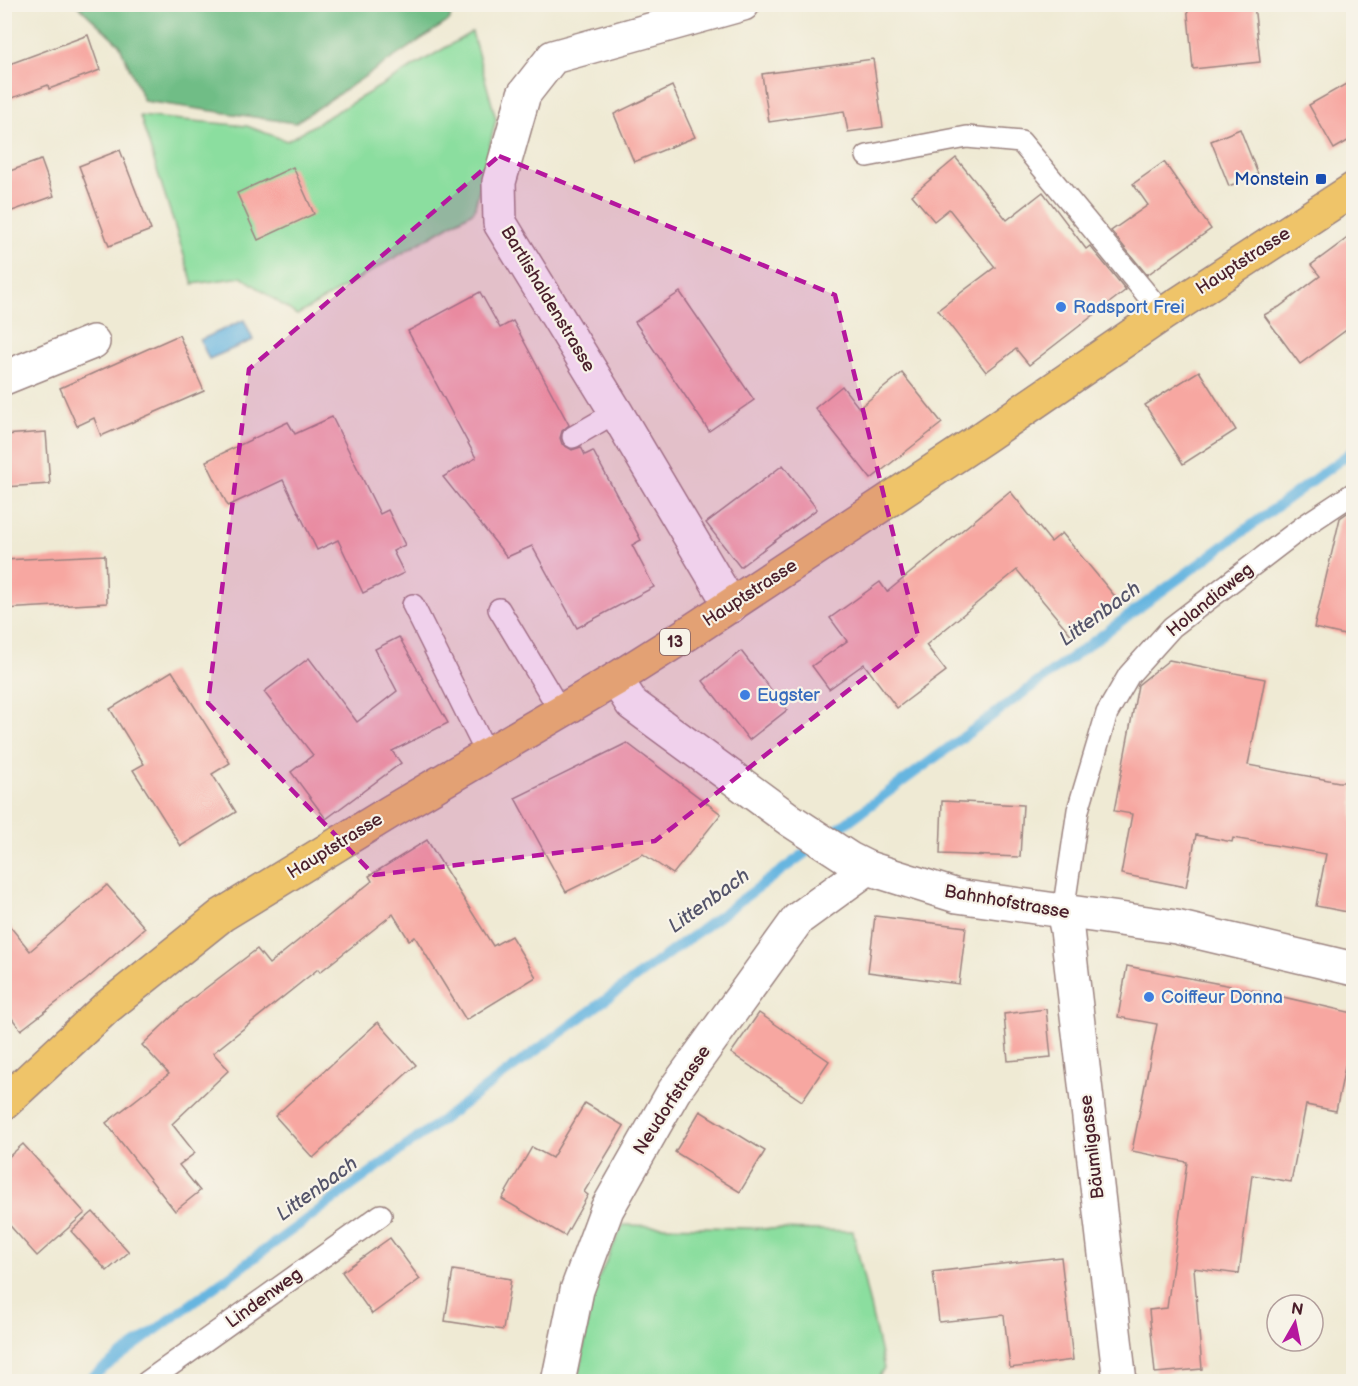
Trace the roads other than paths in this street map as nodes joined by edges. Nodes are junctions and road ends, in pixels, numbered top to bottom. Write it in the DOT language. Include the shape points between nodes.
graph roads {
  1 [pos="742,4"];
  2 [pos="867,156"];
  3 [pos="1353,189"];
  4 [pos="1163,314"];
  5 [pos="93,342"];
  6 [pos="4,378"];
  7 [pos="616,412"];
  8 [pos="573,437"];
  9 [pos="1353,493"];
  10 [pos="413,605"];
  11 [pos="731,606"];
  12 [pos="499,609"];
  13 [pos="616,679"];
  14 [pos="561,712"];
  15 [pos="488,756"];
  16 [pos="859,864"];
  17 [pos="1063,912"];
  18 [pos="1353,969"];
  19 [pos="4,1103"];
  20 [pos="381,1215"];
  21 [pos="147,1382"];
  22 [pos="558,1382"];
  23 [pos="1120,1382"];
  1 -- 7 [label="street, Bartlishaldenstrasse" via="553,57 524,94 500,182 500,223"];
  2 -- 4 [label="lane" via="967,137 1021,142"];
  3 -- 4 [label="main road, Hauptstrasse / 13"];
  4 -- 11 [label="main road, Hauptstrasse / 13"];
  5 -- 6 [label="street"];
  7 -- 8 [label="lane"];
  7 -- 11 [label="street, Bartlishaldenstrasse"];
  9 -- 17 [label="lane, Holandiaweg" via="1172,627 1129,675 1107,713 1078,810"];
  10 -- 15 [label="lane"];
  11 -- 13 [label="main road, Hauptstrasse / 13"];
  12 -- 14 [label="lane"];
  13 -- 14 [label="main road, Hauptstrasse / 13"];
  13 -- 16 [label="street, Bahnhofstrasse" via="632,705 790,820"];
  14 -- 15 [label="main road, Hauptstrasse / 13"];
  15 -- 19 [label="main road, Hauptstrasse / 13" via="222,915 106,1008"];
  16 -- 17 [label="street, Bahnhofstrasse" via="957,896"];
  16 -- 22 [label="street, Neudorfstrasse" via="798,919 674,1091 607,1209 577,1290"];
  17 -- 18 [label="street, Bahnhofstrasse" via="1176,927"];
  17 -- 23 [label="street, Bäumligasse"];
  20 -- 21 [label="lane, Lindenweg"];
}
